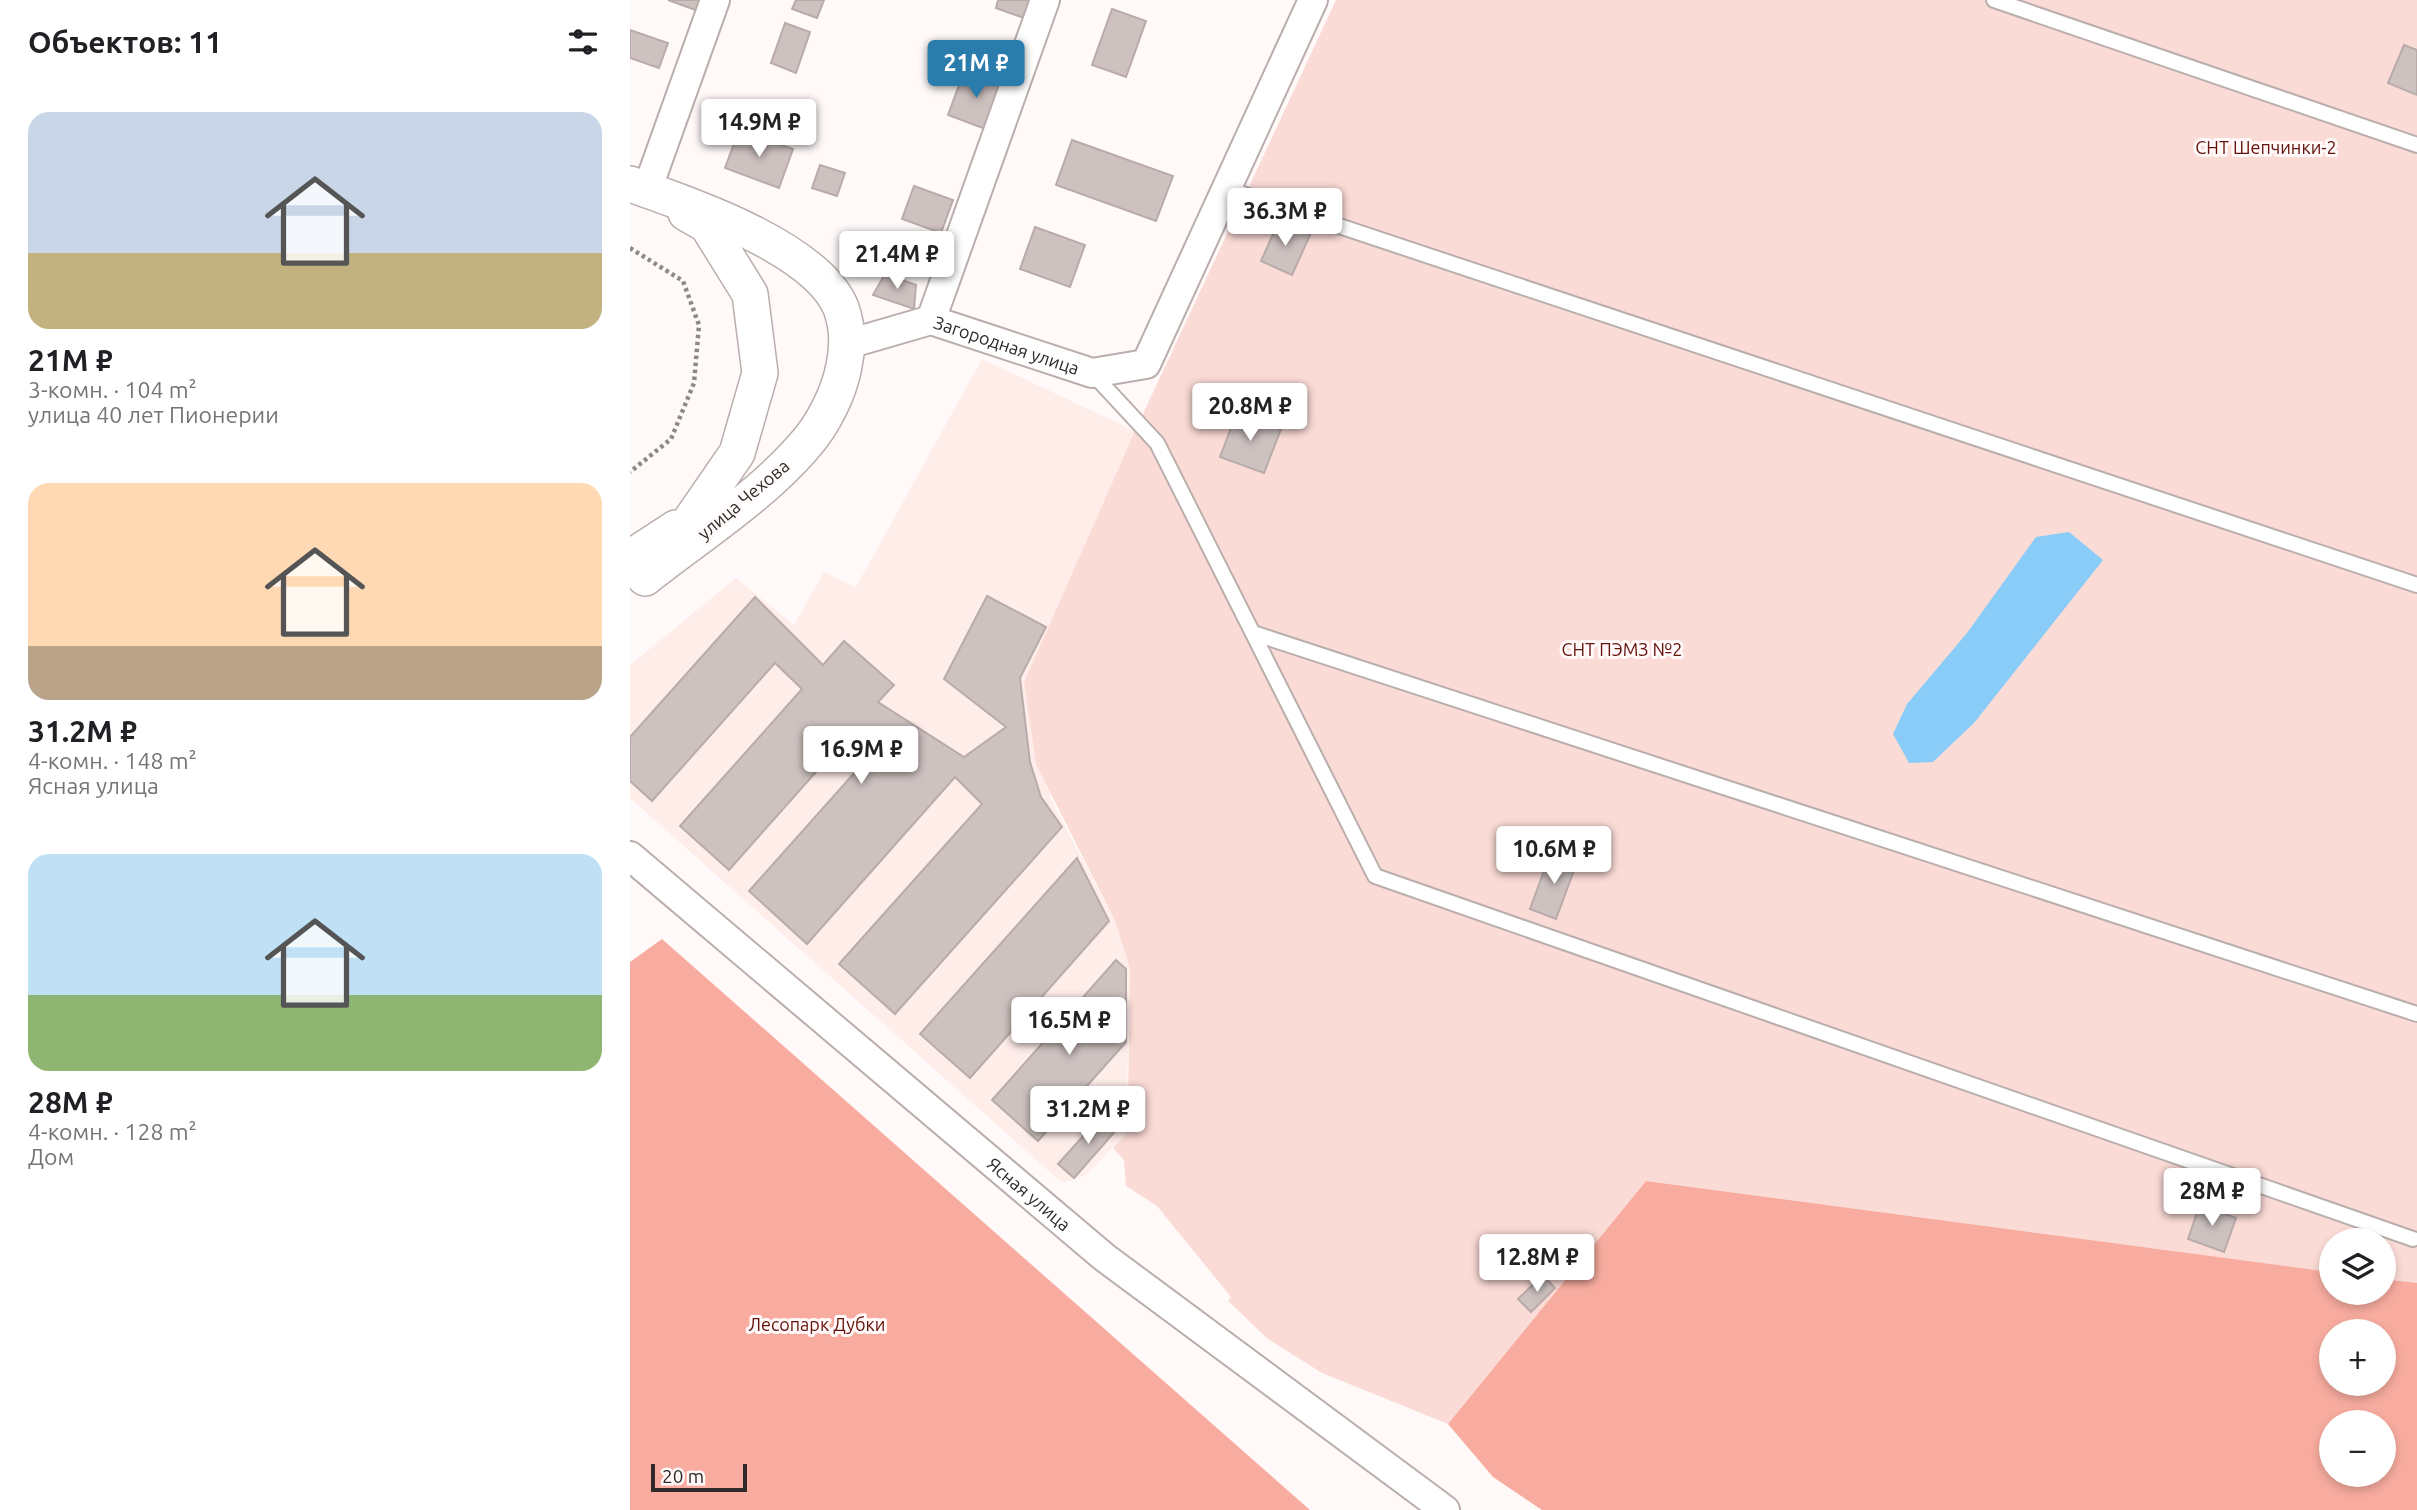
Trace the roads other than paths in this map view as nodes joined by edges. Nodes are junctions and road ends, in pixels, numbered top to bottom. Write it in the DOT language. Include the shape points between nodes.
graph roads {
  1 [pos="715,0"];
  2 [pos="1045,0"];
  3 [pos="1313,0"];
  4 [pos="1994,0"];
  5 [pos="2417,145"];
  6 [pos="638,187"];
  7 [pos="1228,189"];
  8 [pos="931,320"];
  9 [pos="848,344"];
  10 [pos="1093,373"];
  11 [pos="635,576"];
  12 [pos="2417,586"];
  13 [pos="1253,633"];
  14 [pos="630,856"];
  15 [pos="2417,1014"];
  16 [pos="2413,1239"];
  17 [pos="1445,1510"];
  1 -- 6 [label="street"];
  2 -- 8 [label="street"];
  3 -- 7 [label="street, Загородная улица"];
  4 -- 5 [label="lane"];
  6 -- 9 [label="street, улица Чехова" via="738,225 784,251 819,278 841,307"];
  6 -- 11 [label="street, улица Чехова" via="707,225 750,294 761,373 737,453 697,514"];
  7 -- 10 [label="street, Загородная улица" via="1146,364"];
  7 -- 12 [label="lane"];
  8 -- 9 [label="street, Загородная улица"];
  8 -- 10 [label="street, Загородная улица"];
  9 -- 11 [label="street, улица Чехова" via="840,387 806,444 774,477"];
  10 -- 13 [label="lane" via="1157,443"];
  13 -- 15 [label="lane"];
  13 -- 16 [label="lane" via="1375,876"];
  14 -- 17 [label="street, Ясная улица" via="1104,1257"];
}
